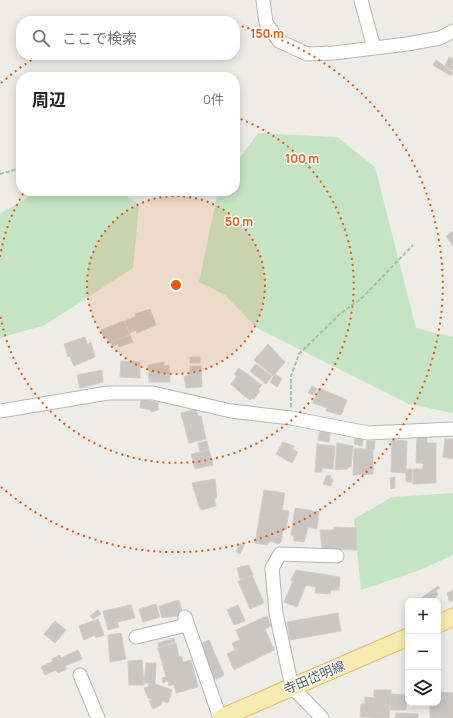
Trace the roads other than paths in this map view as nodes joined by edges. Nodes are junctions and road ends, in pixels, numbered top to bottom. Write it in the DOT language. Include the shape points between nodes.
graph roads {
  1 [pos="263,0"];
  2 [pos="361,0"];
  3 [pos="453,31"];
  4 [pos="374,48"];
  5 [pos="0,411"];
  6 [pos="453,429"];
  7 [pos="337,556"];
  8 [pos="453,617"];
  9 [pos="441,623"];
  10 [pos="136,637"];
  11 [pos="405,638"];
  12 [pos="80,675"];
  13 [pos="292,687"];
  14 [pos="98,718"];
  15 [pos="220,718"];
  16 [pos="322,718"];
  1 -- 4 [label="street" via="266,23 279,41 307,54"];
  2 -- 4 [label="street"];
  3 -- 4 [label="street" via="440,38"];
  5 -- 6 [label="street" via="108,393 153,393 231,411 291,418 368,433"];
  7 -- 13 [label="street" via="280,554 272,568 276,613"];
  8 -- 9 [label="main road"];
  10 -- 15 [label="street" via="186,621"];
  11 -- 13 [label="main road, 寺田岱明線"];
  12 -- 14 [label="street"];
  13 -- 15 [label="main road, 寺田岱明線"];
  13 -- 16 [label="street"];
}
